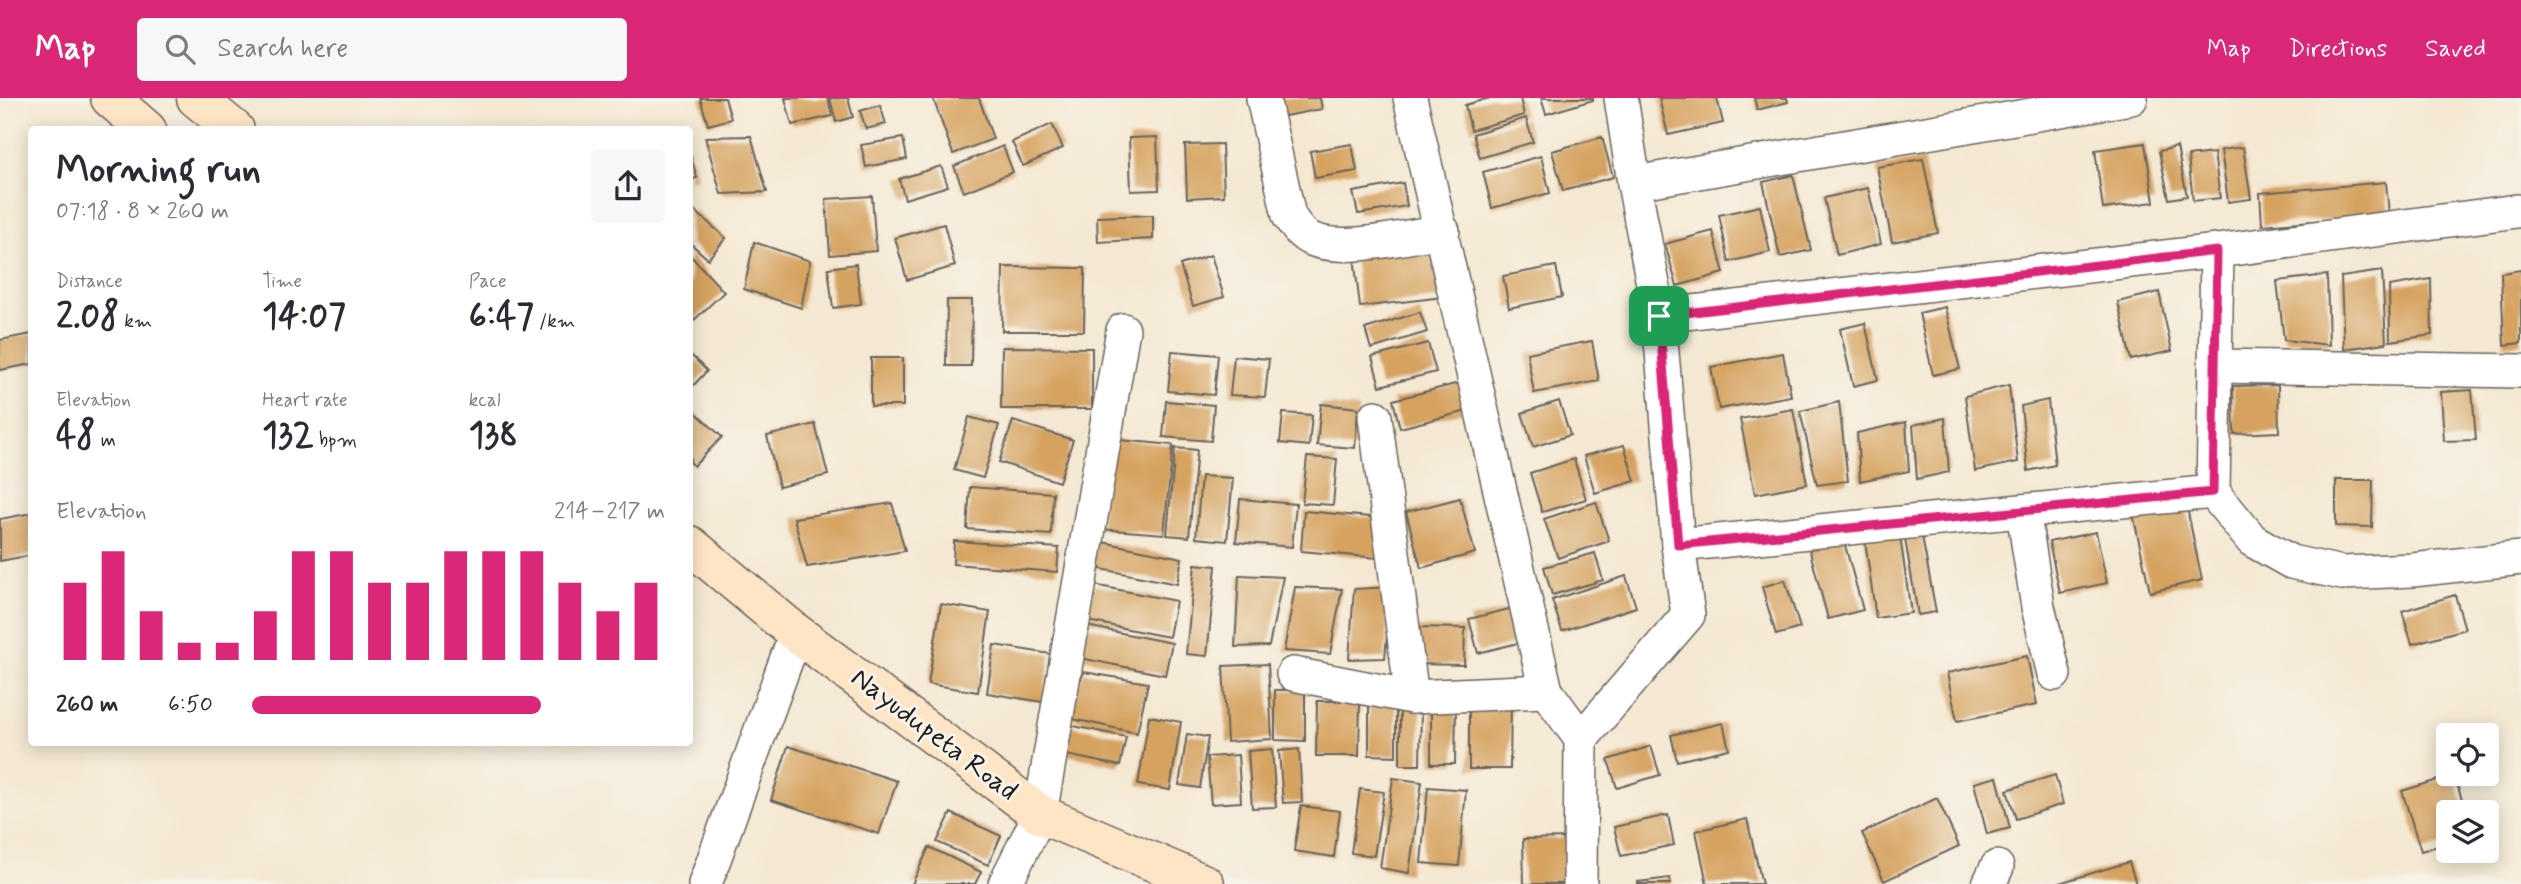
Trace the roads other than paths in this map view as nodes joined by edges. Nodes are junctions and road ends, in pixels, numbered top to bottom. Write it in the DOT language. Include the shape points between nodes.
graph roads {
  1 [pos="110,98"];
  2 [pos="196,98"];
  3 [pos="1263,98"];
  4 [pos="1410,98"];
  5 [pos="1621,98"];
  6 [pos="2131,98"];
  7 [pos="142,126"];
  8 [pos="230,126"];
  9 [pos="1634,183"];
  10 [pos="2517,211"];
  11 [pos="1443,231"];
  12 [pos="2217,251"];
  13 [pos="1659,316"];
  14 [pos="1123,330"];
  15 [pos="2216,366"];
  16 [pos="2521,371"];
  17 [pos="1375,417"];
  18 [pos="2213,492"];
  19 [pos="2023,511"];
  20 [pos="1678,545"];
  21 [pos="693,547"];
  22 [pos="2521,558"];
  23 [pos="796,633"];
  24 [pos="1293,674"];
  25 [pos="2054,674"];
  26 [pos="1546,691"];
  27 [pos="1412,696"];
  28 [pos="1581,739"];
  29 [pos="1040,814"];
  30 [pos="705,884"];
  31 [pos="1005,884"];
  32 [pos="1205,884"];
  33 [pos="1580,884"];
  1 -- 7 [label="street"];
  2 -- 8 [label="street"];
  3 -- 11 [label="street" via="1289,216 1304,234 1335,245"];
  4 -- 11 [label="street"];
  5 -- 9 [label="street"];
  6 -- 9 [label="street"];
  9 -- 13 [label="street"];
  10 -- 12 [label="street"];
  11 -- 26 [label="street"];
  12 -- 13 [label="street"];
  12 -- 15 [label="street"];
  13 -- 20 [label="street"];
  14 -- 29 [label="street"];
  15 -- 16 [label="street"];
  15 -- 18 [label="street"];
  17 -- 27 [label="street"];
  18 -- 19 [label="street"];
  18 -- 22 [label="street" via="2252,540 2291,562 2342,573"];
  19 -- 20 [label="street"];
  19 -- 25 [label="street"];
  20 -- 28 [label="street" via="1688,615"];
  21 -- 23 [label="street, Nayudupeta Road"];
  23 -- 29 [label="street, Nayudupeta Road"];
  23 -- 30 [label="street"];
  24 -- 27 [label="street"];
  26 -- 27 [label="street"];
  26 -- 28 [label="street"];
  28 -- 33 [label="street"];
  29 -- 31 [label="street"];
  29 -- 32 [label="street, Nayudupeta Road"];
}
